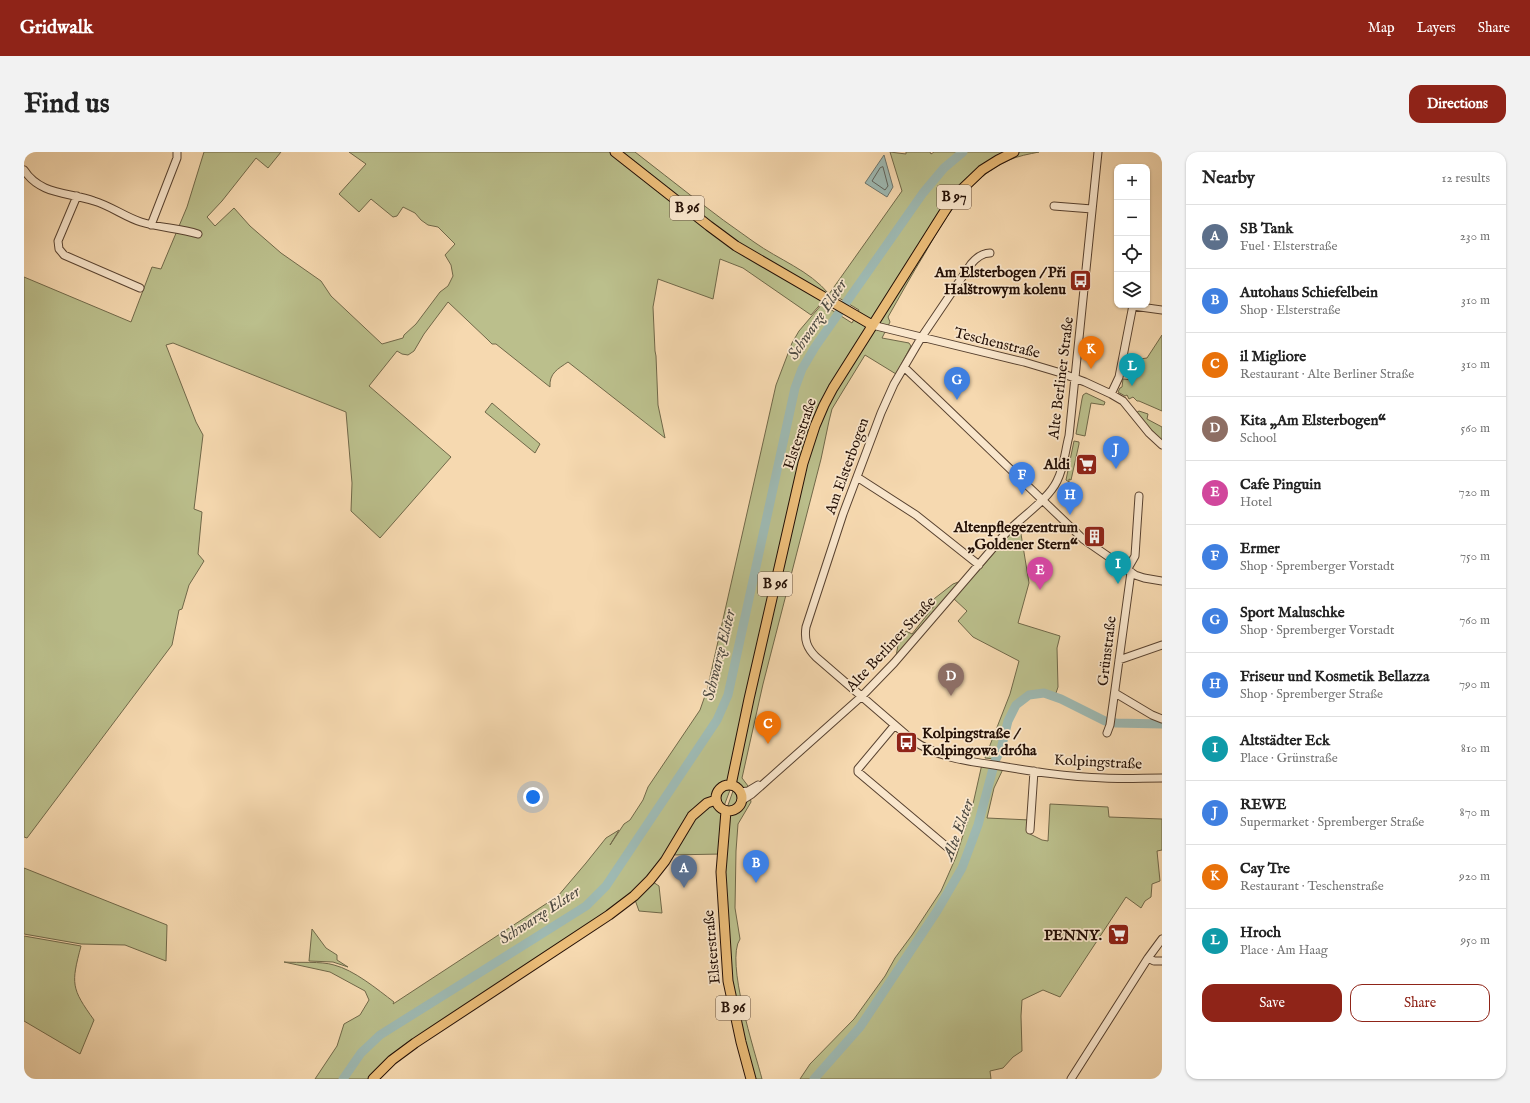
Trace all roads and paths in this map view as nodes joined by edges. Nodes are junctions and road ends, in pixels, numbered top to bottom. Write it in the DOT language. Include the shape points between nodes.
graph roads {
  1 [pos="177,152"];
  2 [pos="614,152"];
  3 [pos="1014,152"];
  4 [pos="1098,152"];
  5 [pos="24,170"];
  6 [pos="77,196"];
  7 [pos="1054,206"];
  8 [pos="1092,209"];
  9 [pos="151,225"];
  10 [pos="198,234"];
  11 [pos="990,253"];
  12 [pos="140,288"];
  13 [pos="1132,308"];
  14 [pos="1150,308"];
  15 [pos="1162,310"];
  16 [pos="872,325"];
  17 [pos="921,338"];
  18 [pos="904,367"];
  19 [pos="1075,378"];
  20 [pos="1112,394"];
  21 [pos="1162,445"];
  22 [pos="857,477"];
  23 [pos="1139,496"];
  24 [pos="1042,500"];
  25 [pos="979,565"];
  26 [pos="1129,571"];
  27 [pos="1162,581"];
  28 [pos="1162,645"];
  29 [pos="1119,660"];
  30 [pos="1115,693"];
  31 [pos="862,696"];
  32 [pos="1162,719"];
  33 [pos="894,726"];
  34 [pos="1107,733"];
  35 [pos="1034,771"];
  36 [pos="1162,778"];
  37 [pos="731,785"];
  38 [pos="741,797"];
  39 [pos="716,800"];
  40 [pos="726,811"];
  41 [pos="1030,830"];
  42 [pos="947,847"];
  43 [pos="1162,939"];
  44 [pos="1148,958"];
  45 [pos="1162,961"];
  46 [pos="373,1079"];
  47 [pos="752,1079"];
  48 [pos="1071,1079"];
  1 -- 9 [label="street" via="177,158"];
  2 -- 16 [label="main road, B 96" via="736,246"];
  3 -- 16 [label="main road, Elsterstraße / B 97" via="982,170 954,198"];
  4 -- 8 [label="street, Alte Berliner Straße"];
  5 -- 6 [label="street" via="36,184 46,189"];
  6 -- 9 [label="street" via="98,202"];
  6 -- 12 [label="street" via="58,241 59,250 64,255"];
  7 -- 8 [label="street"];
  8 -- 19 [label="street, Alte Berliner Straße"];
  9 -- 10 [label="street" via="183,229"];
  11 -- 17 [label="street, Am Elsterbogen" via="979,256 971,264"];
  13 -- 20 [label="street"];
  14 -- 15 [label="street"];
  16 -- 17 [label="street, Teschenstraße"];
  16 -- 37 [label="main road, Elsterstraße / B 96" via="824,405 808,444"];
  17 -- 18 [label="street, Am Elsterbogen"];
  17 -- 19 [label="street, Teschenstraße" via="1024,362"];
  18 -- 22 [label="street, Am Elsterbogen" via="885,404"];
  18 -- 24 [label="street"];
  19 -- 20 [label="street, Teschenstraße"];
  19 -- 24 [label="street, Alte Berliner Straße" via="1069,436 1062,469 1055,487"];
  20 -- 21 [label="street, Teschenstraße" via="1128,406 1148,433"];
  22 -- 25 [label="street" via="916,515"];
  22 -- 31 [label="street, Am Elsterbogen" via="804,635 812,653"];
  23 -- 26 [label="street, Grünstraße" via="1135,556"];
  24 -- 25 [label="street, Alte Berliner Straße" via="1019,520"];
  24 -- 26 [label="street" via="1088,542"];
  25 -- 31 [label="street, Alte Berliner Straße"];
  26 -- 27 [label="street" via="1139,577"];
  26 -- 29 [label="street, Grünstraße"];
  28 -- 29 [label="street"];
  29 -- 30 [label="street, Grünstraße"];
  30 -- 32 [label="street"];
  30 -- 34 [label="street, Grünstraße"];
  31 -- 33 [label="street, Kolpingstraße"];
  31 -- 38 [label="street, Alte Berliner Straße" via="752,794"];
  33 -- 35 [label="street, Kolpingstraße" via="926,749 939,754 961,760"];
  33 -- 42 [label="street" via="858,772"];
  35 -- 36 [label="street, Kolpingstraße" via="1104,778"];
  35 -- 41 [label="street"];
  37 -- 38 [label="main road"];
  37 -- 39 [label="main road" via="719,790"];
  38 -- 40 [label="main road" via="737,808"];
  39 -- 40 [label="main road"];
  39 -- 46 [label="main road" via="707,803 692,816 665,861 634,896 415,1043 392,1060"];
  40 -- 47 [label="main road, Elsterstraße / B 96" via="721,872 728,981"];
  43 -- 44 [label="street"];
  44 -- 45 [label="street"];
  44 -- 48 [label="street"];
}
